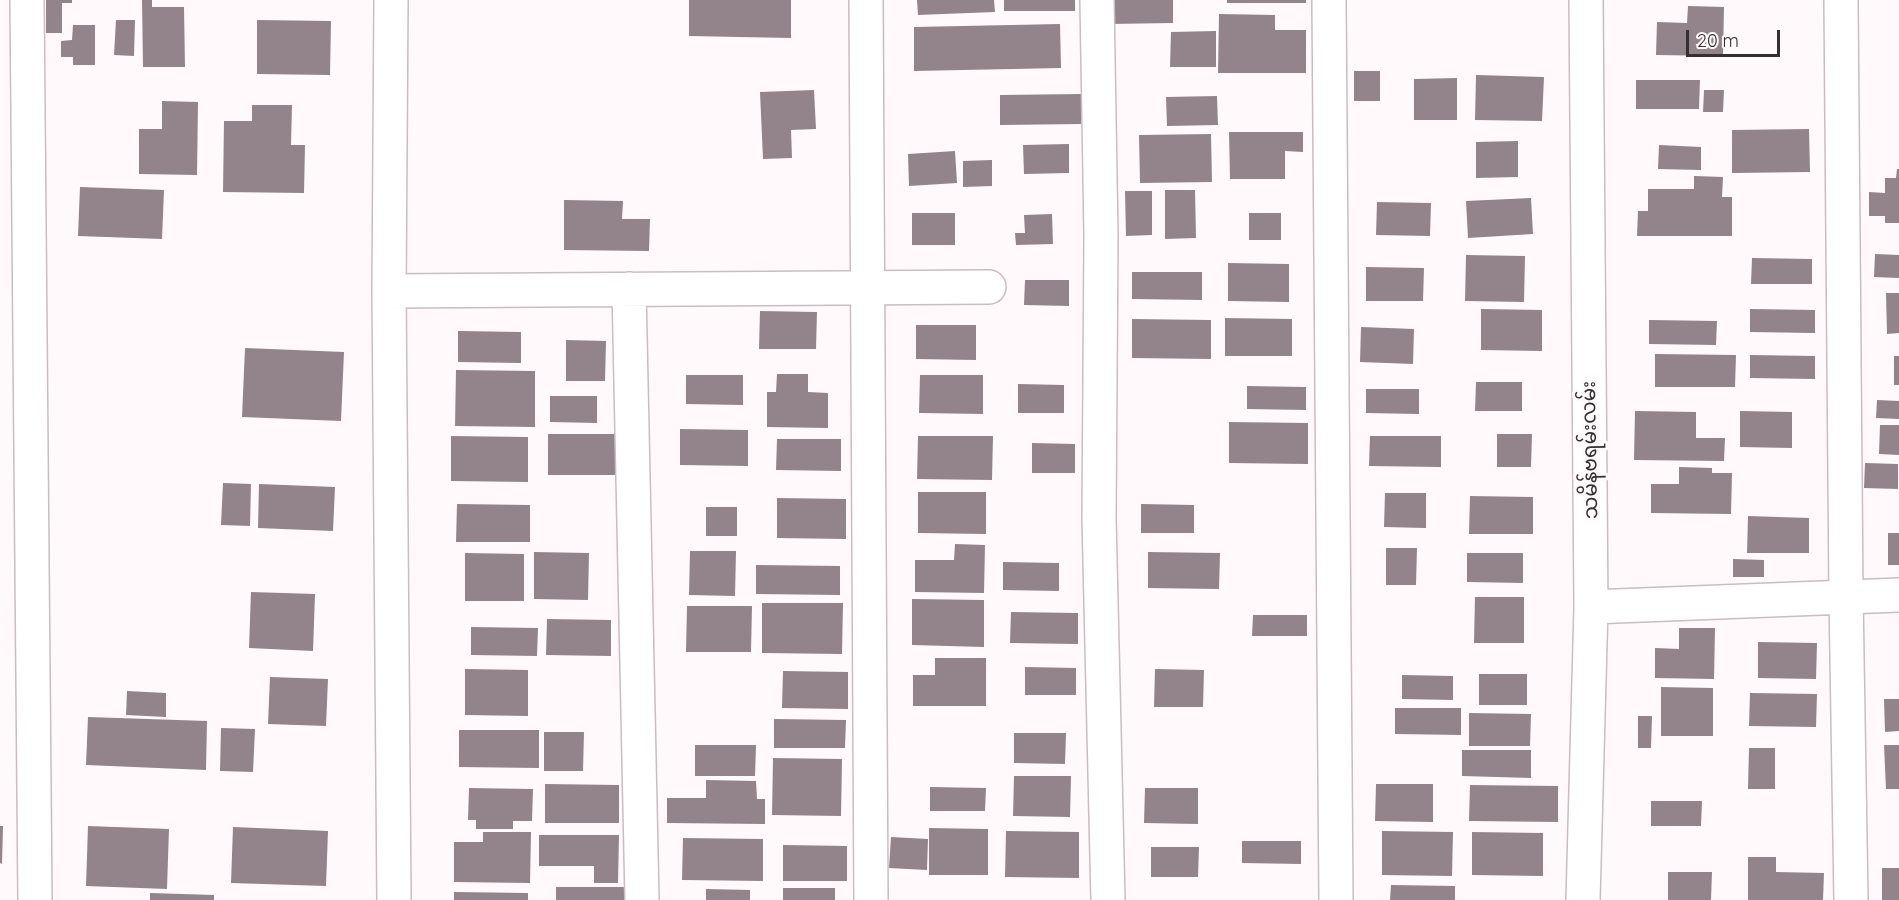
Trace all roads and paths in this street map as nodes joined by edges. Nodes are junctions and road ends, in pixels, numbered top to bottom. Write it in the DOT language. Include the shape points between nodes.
graph roads {
  1 [pos="27,0"];
  2 [pos="391,0"];
  3 [pos="866,0"];
  4 [pos="1097,0"];
  5 [pos="1329,0"];
  6 [pos="1586,0"];
  7 [pos="1841,0"];
  8 [pos="989,286"];
  9 [pos="867,287"];
  10 [pos="629,289"];
  11 [pos="389,291"];
  12 [pos="1899,595"];
  13 [pos="1846,596"];
  14 [pos="1591,607"];
  15 [pos="35,900"];
  16 [pos="394,900"];
  17 [pos="642,900"];
  18 [pos="871,900"];
  19 [pos="1108,900"];
  20 [pos="1336,900"];
  21 [pos="1583,900"];
  22 [pos="1851,900"];
  1 -- 15 [label="street"];
  2 -- 11 [label="street"];
  3 -- 9 [label="street"];
  4 -- 19 [label="street" via="1101,235 1099,518"];
  5 -- 20 [label="street"];
  6 -- 14 [label="street, သမိန်ဗရမ်းလမ်း"];
  7 -- 13 [label="street"];
  8 -- 9 [label="street"];
  9 -- 10 [label="street"];
  9 -- 18 [label="street"];
  10 -- 11 [label="street"];
  10 -- 17 [label="street"];
  11 -- 16 [label="street"];
  12 -- 13 [label="street"];
  13 -- 14 [label="street"];
  13 -- 22 [label="street"];
  14 -- 21 [label="street, သမိန်ဗရမ်းလမ်း"];
}
